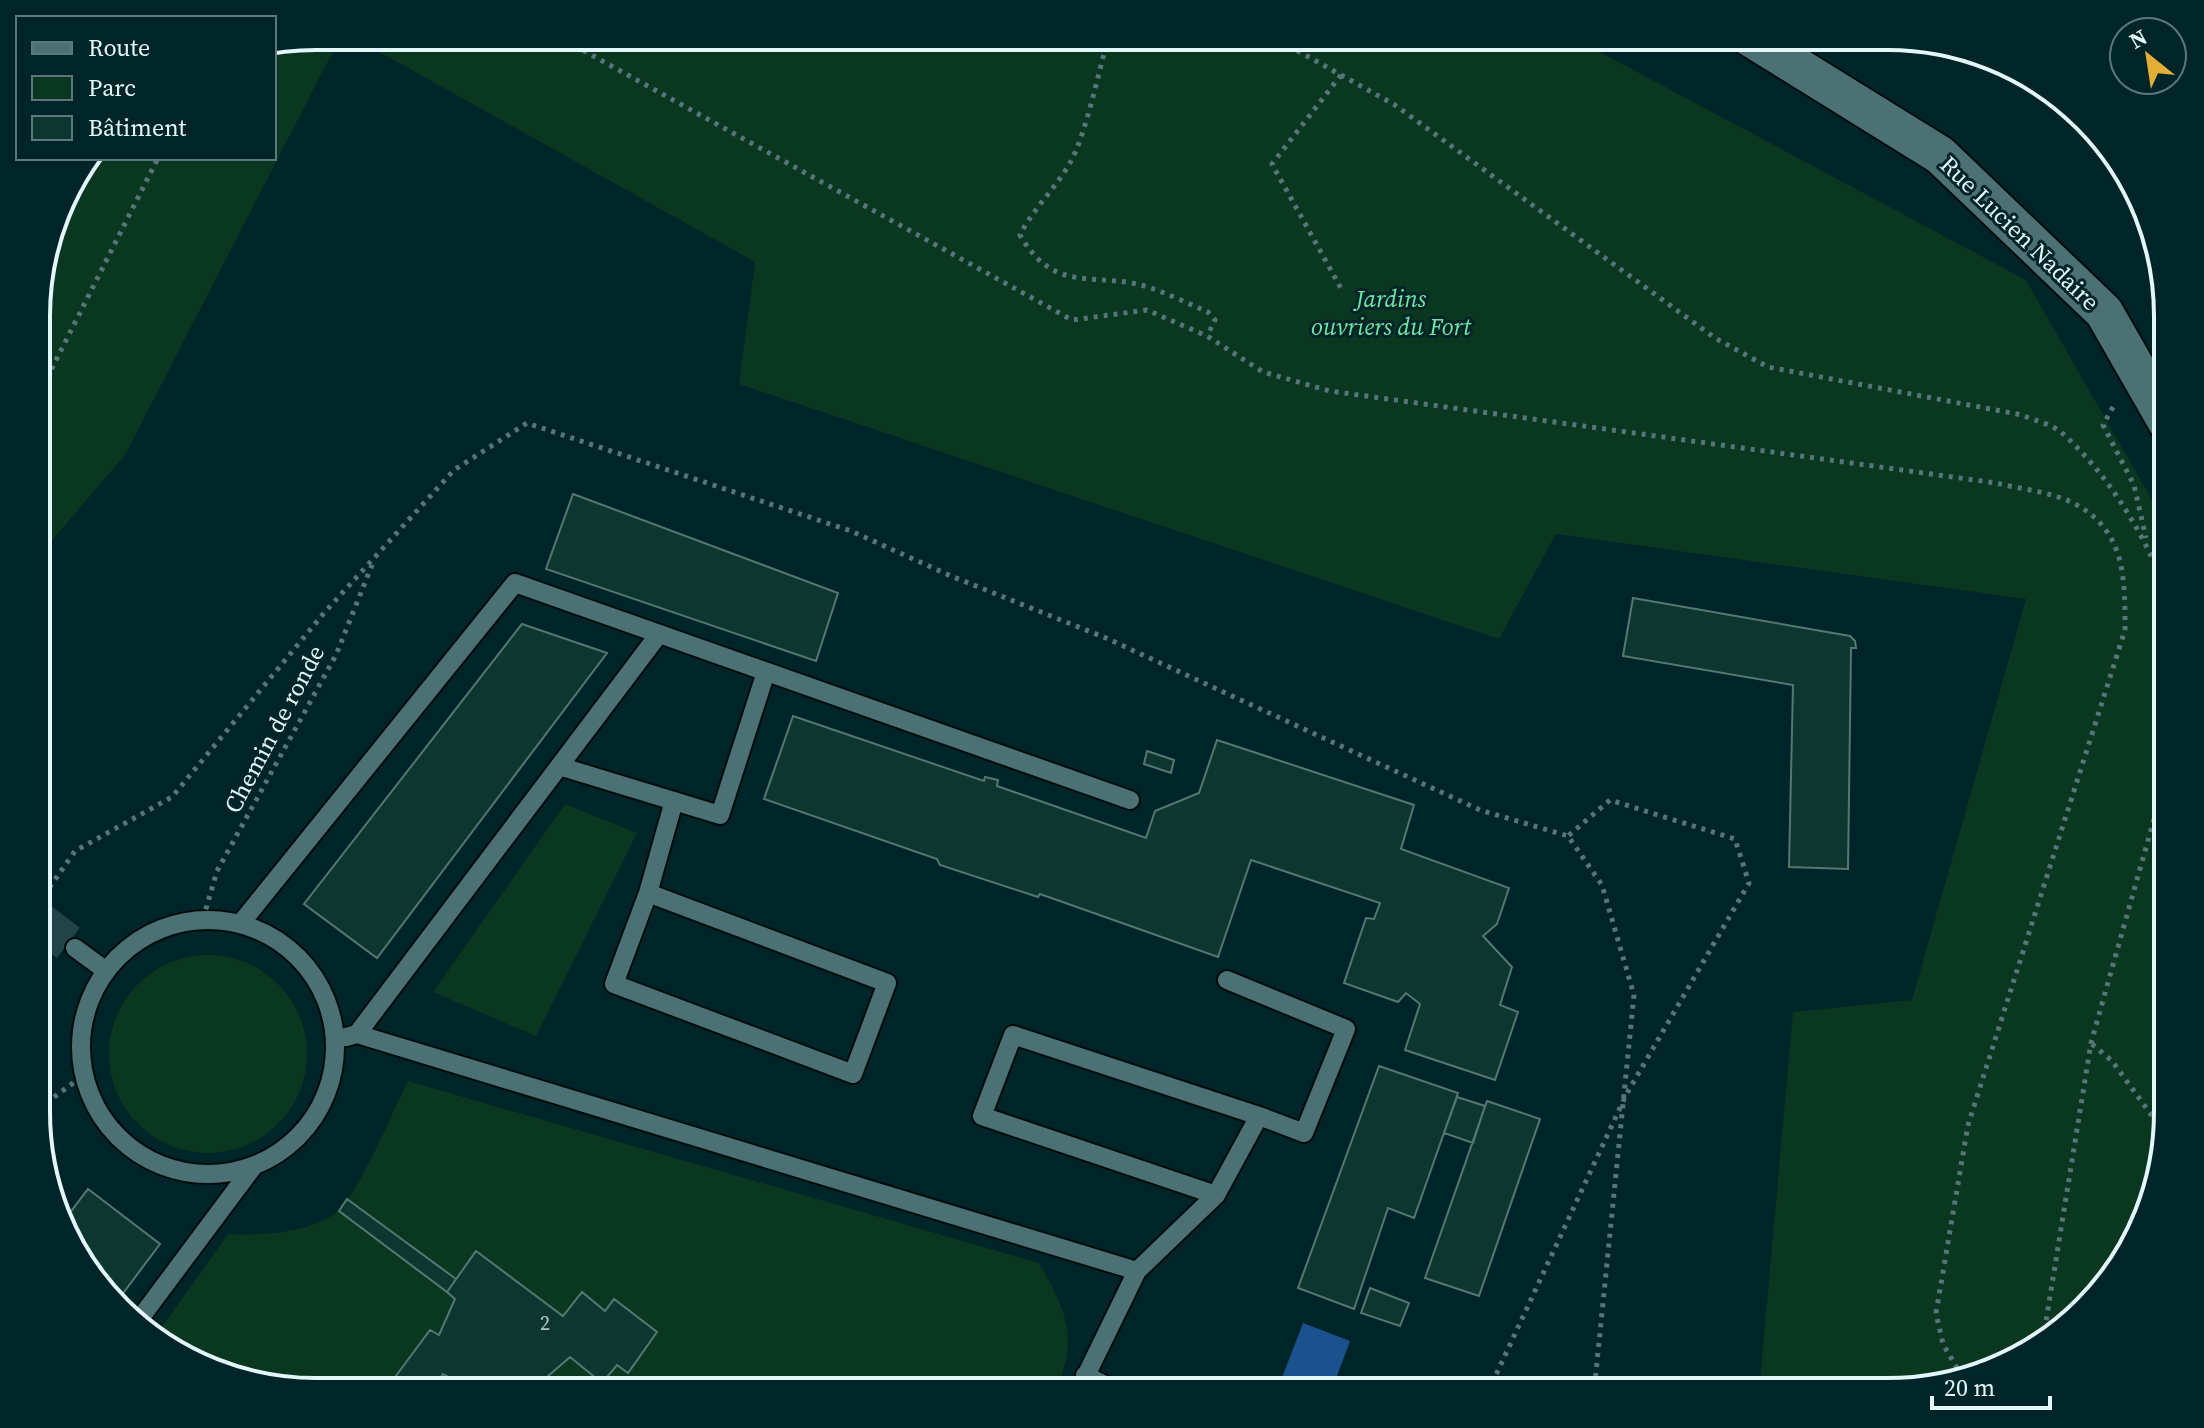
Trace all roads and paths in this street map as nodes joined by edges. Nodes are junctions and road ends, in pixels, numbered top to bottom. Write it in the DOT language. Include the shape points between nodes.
graph roads {
  1 [pos="582,50"];
  2 [pos="1105,50"];
  3 [pos="1296,50"];
  4 [pos="1771,50"];
  5 [pos="1342,75"];
  6 [pos="157,160"];
  7 [pos="1343,292"];
  8 [pos="1207,336"];
  9 [pos="50,372"];
  10 [pos="2142,377"];
  11 [pos="2153,397"];
  12 [pos="2147,542"];
  13 [pos="376,555"];
  14 [pos="2153,557"];
  15 [pos="659,634"];
  16 [pos="766,672"];
  17 [pos="562,767"];
  18 [pos="1130,800"];
  19 [pos="674,801"];
  20 [pos="2153,823"];
  21 [pos="1568,836"];
  22 [pos="648,893"];
  23 [pos="203,919"];
  24 [pos="241,923"];
  25 [pos="75,948"];
  26 [pos="105,970"];
  27 [pos="1227,980"];
  28 [pos="357,1034"];
  29 [pos="335,1040"];
  30 [pos="2091,1043"];
  31 [pos="84,1075"];
  32 [pos="50,1100"];
  33 [pos="1259,1116"];
  34 [pos="2153,1117"];
  35 [pos="253,1167"];
  36 [pos="1216,1195"];
  37 [pos="1137,1271"];
  38 [pos="143,1314"];
  39 [pos="2045,1326"];
  40 [pos="1957,1369"];
  41 [pos="1495,1377"];
  42 [pos="1084,1378"];
  1 -- 8 [label="path" via="1072,320 1147,310"];
  2 -- 8 [label="path" via="1072,159 1020,235 1031,254 1068,279 1132,283 1208,312 1215,320"];
  3 -- 5 [label="path"];
  4 -- 10 [label="street, Rue Lucien Nadaire" via="1940,155 2104,312"];
  5 -- 7 [label="path" via="1272,164"];
  5 -- 12 [label="path" via="1395,105 1715,338 1768,367 2022,415 2060,431"];
  6 -- 9 [label="path"];
  8 -- 40 [label="path" via="1263,372 1330,391 1996,483 2075,504 2112,536 2122,564 2125,630 1968,1125 1936,1313 1943,1344"];
  10 -- 11 [label="street, Rue Lucien Nadaire"];
  10 -- 12 [label="path" via="2110,410 2103,425 2134,485"];
  12 -- 14 [label="path"];
  13 -- 23 [label="path, Chemin de ronde" via="336,655 217,871"];
  15 -- 16 [label="lane"];
  15 -- 17 [label="lane"];
  15 -- 24 [label="lane" via="515,583"];
  16 -- 18 [label="lane"];
  16 -- 19 [label="lane" via="720,815"];
  17 -- 19 [label="lane"];
  17 -- 28 [label="lane"];
  19 -- 22 [label="lane"];
  20 -- 30 [label="path"];
  21 -- 41 [label="path" via="1610,800 1735,839 1749,883 1626,1095"];
  22 -- 22 [label="lane" via="614,984 853,1074 887,983"];
  23 -- 24 [label="lane"];
  23 -- 26 [label="lane" via="166,926 132,943"];
  24 -- 29 [label="lane" via="277,939 307,966 327,1001"];
  25 -- 26 [label="lane"];
  26 -- 31 [label="lane" via="86,1006 80,1047"];
  27 -- 33 [label="lane" via="1346,1029 1304,1133"];
  28 -- 29 [label="lane"];
  28 -- 37 [label="lane"];
  29 -- 35 [label="lane" via="331,1080 315,1117 288,1146"];
  30 -- 34 [label="path" via="2112,1061"];
  30 -- 39 [label="path"];
  31 -- 32 [label="path"];
  31 -- 35 [label="lane" via="105,1124 135,1152 172,1170 212,1175"];
  33 -- 36 [label="lane"];
  33 -- 36 [label="lane" via="1013,1035 982,1116"];
  35 -- 38 [label="lane"];
  36 -- 37 [label="lane"];
  37 -- 42 [label="lane"];
}
